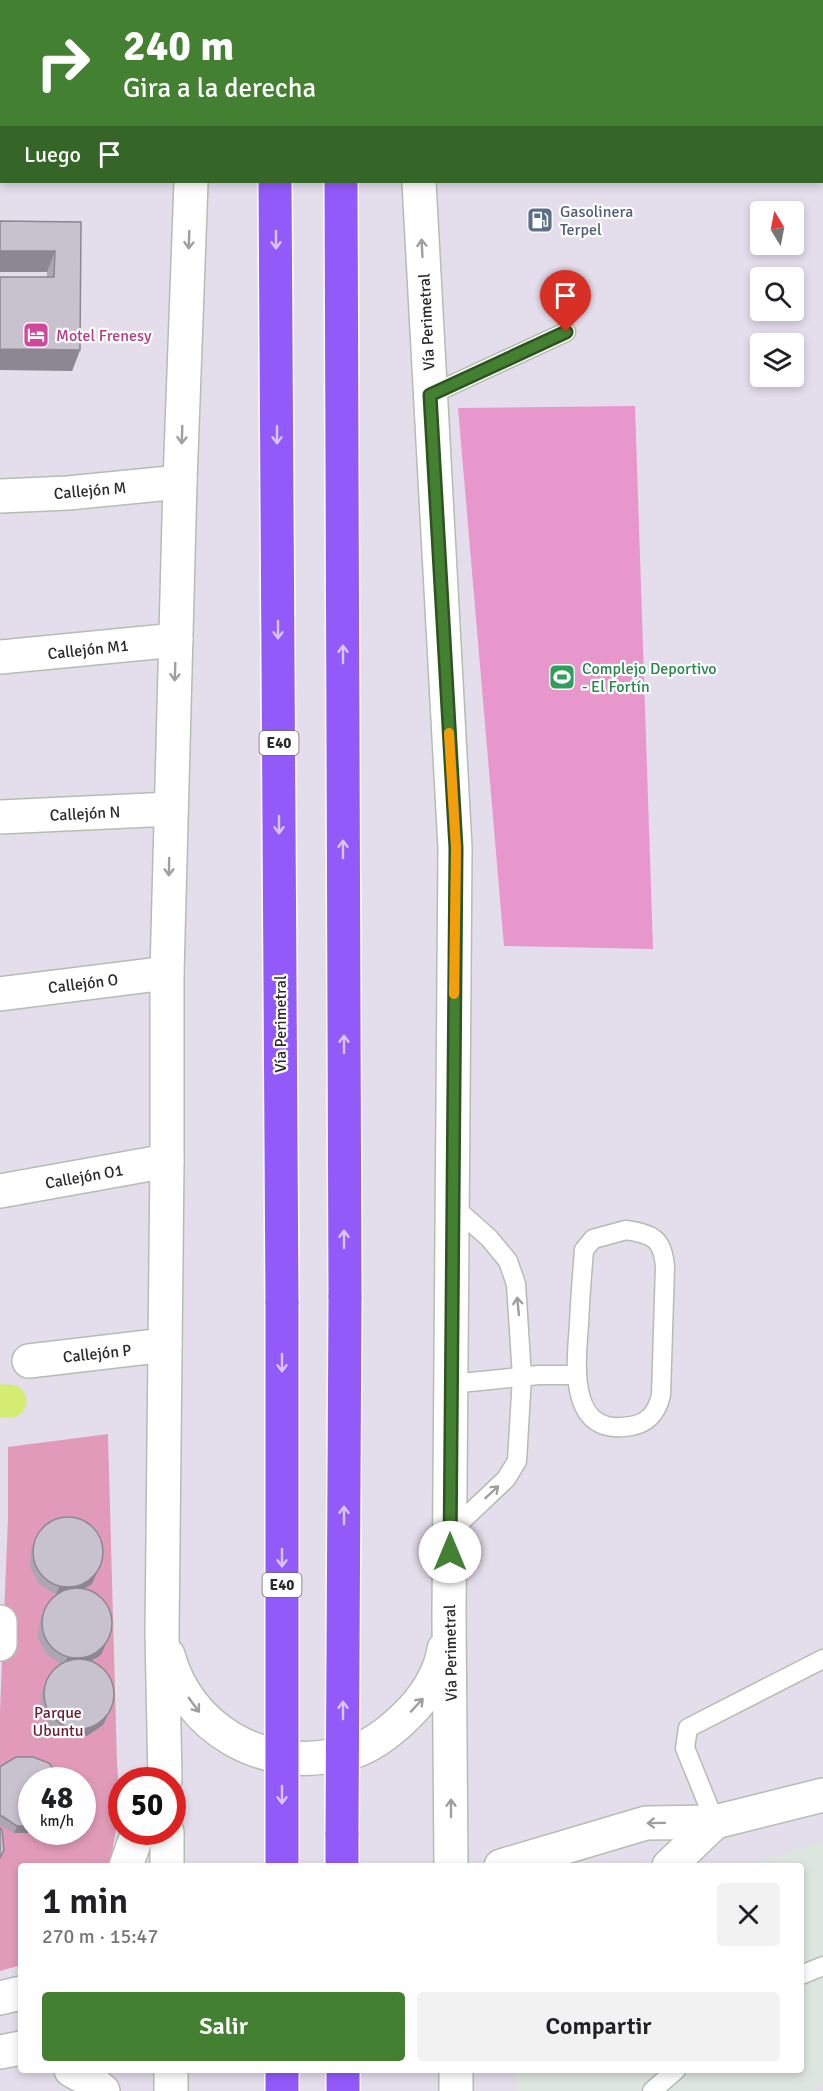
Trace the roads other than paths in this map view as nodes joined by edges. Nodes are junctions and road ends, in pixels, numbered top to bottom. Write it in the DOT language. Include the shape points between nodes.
graph roads {
  1 [pos="191,183"];
  2 [pos="275,183"];
  3 [pos="341,183"];
  4 [pos="419,183"];
  5 [pos="566,332"];
  6 [pos="430,395"];
  7 [pos="180,482"];
  8 [pos="0,496"];
  9 [pos="176,640"];
  10 [pos="0,657"];
  11 [pos="171,809"];
  12 [pos="0,817"];
  13 [pos="167,973"];
  14 [pos="0,994"];
  15 [pos="167,1161"];
  16 [pos="0,1191"];
  17 [pos="453,1206"];
  18 [pos="165,1346"];
  19 [pos="29,1361"];
  20 [pos="576,1375"];
  21 [pos="522,1377"];
  22 [pos="451,1384"];
  23 [pos="450,1532"];
  24 [pos="449,1614"];
  25 [pos="0,1622"];
  26 [pos="162,1633"];
  27 [pos="0,1644"];
  28 [pos="823,1659"];
  29 [pos="147,1767"];
  30 [pos="165,1767"];
  31 [pos="823,1795"];
  32 [pos="714,1822"];
  33 [pos="133,1845"];
  34 [pos="166,1845"];
  35 [pos="127,1863"];
  36 [pos="167,1863"];
  37 [pos="282,1863"];
  38 [pos="342,1863"];
  39 [pos="451,1863"];
  40 [pos="511,1863"];
  41 [pos="672,1863"];
  42 [pos="823,1965"];
  43 [pos="804,1974"];
  44 [pos="18,1994"];
  45 [pos="0,1998"];
  46 [pos="18,2049"];
  47 [pos="0,2052"];
  48 [pos="76,2073"];
  49 [pos="171,2073"];
  50 [pos="282,2073"];
  51 [pos="343,2073"];
  52 [pos="456,2073"];
  53 [pos="673,2073"];
  54 [pos="103,2091"];
  55 [pos="171,2091"];
  56 [pos="282,2091"];
  57 [pos="343,2091"];
  58 [pos="456,2091"];
  59 [pos="652,2091"];
  1 -- 7 [label="main road, one-way"];
  2 -- 37 [label="highway, Vía Perimetral / E40, one-way, bridge"];
  38 -- 3 [label="highway, one-way, bridge" via="345,1298"];
  6 -- 4 [label="main road, Vía Perimetral, one-way"];
  5 -- 6 [label="lane"];
  6 -- 17 [label="main road, Vía Perimetral" via="456,848"];
  7 -- 8 [label="main road, Callejón M"];
  7 -- 9 [label="main road"];
  9 -- 10 [label="main road, Callejón M1"];
  9 -- 11 [label="main road, one-way"];
  11 -- 12 [label="main road, Callejón N"];
  11 -- 13 [label="main road, one-way"];
  13 -- 14 [label="main road, Callejón O"];
  13 -- 15 [label="main road"];
  15 -- 16 [label="main road, Callejón O1"];
  15 -- 18 [label="main road"];
  21 -- 17 [label="lane, one-way" via="516,1284 508,1261"];
  17 -- 22 [label="main road, Vía Perimetral"];
  18 -- 19 [label="main road, Callejón P"];
  18 -- 26 [label="main road"];
  20 -- 20 [label="lane" via="582,1405 595,1421 614,1428 633,1426 657,1409 661,1395 665,1268 659,1242 646,1233 609,1233 593,1239 584,1250"];
  20 -- 21 [label="lane"];
  21 -- 22 [label="lane"];
  23 -- 21 [label="lane, one-way" via="506,1479 517,1461"];
  22 -- 23 [label="main road, Vía Perimetral"];
  23 -- 24 [label="main road, Vía Perimetral"];
  26 -- 24 [label="main road, one-way" via="174,1676 197,1712 222,1733 271,1756 315,1760 357,1750 395,1729 425,1696 443,1657"];
  39 -- 24 [label="main road, Vía Perimetral, one-way"];
  25 -- 27 [label="main road"];
  26 -- 29 [label="main road"];
  26 -- 30 [label="main road"];
  28 -- 32 [label="lane" via="688,1728 685,1748"];
  31 -- 32 [label="main road"];
  32 -- 40 [label="main road, one-way" via="646,1823"];
  32 -- 41 [label="main road"];
  33 -- 35 [label="main road"];
  34 -- 36 [label="main road"];
  42 -- 43 [label="lane"];
  44 -- 45 [label="main road"];
  46 -- 47 [label="main road"];
  48 -- 54 [label="main road"];
  49 -- 55 [label="main road"];
  50 -- 56 [label="highway"];
  51 -- 57 [label="highway"];
  52 -- 58 [label="main road"];
  53 -- 59 [label="lane"];
}
